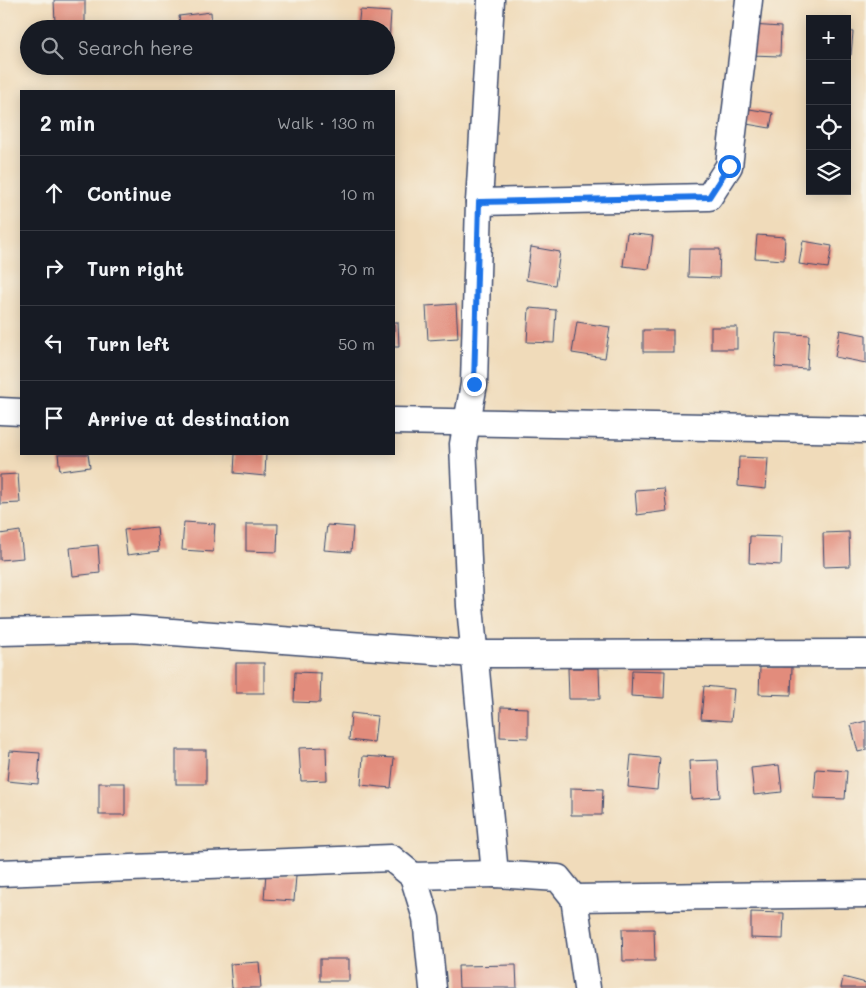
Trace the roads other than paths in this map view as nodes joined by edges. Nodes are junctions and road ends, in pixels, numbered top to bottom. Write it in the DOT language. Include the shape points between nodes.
graph roads {
  1 [pos="491,0"];
  2 [pos="749,0"];
  3 [pos="479,202"];
  4 [pos="0,411"];
  5 [pos="20,412"];
  6 [pos="395,421"];
  7 [pos="467,423"];
  8 [pos="866,430"];
  9 [pos="0,632"];
  10 [pos="866,653"];
  11 [pos="474,654"];
  12 [pos="0,873"];
  13 [pos="495,874"];
  14 [pos="413,876"];
  15 [pos="866,894"];
  16 [pos="574,898"];
  17 [pos="433,988"];
  18 [pos="587,988"];
  1 -- 3 [label="street"];
  2 -- 3 [label="street" via="729,166 709,197"];
  3 -- 7 [label="street" via="474,384"];
  4 -- 5 [label="street"];
  6 -- 7 [label="street"];
  7 -- 8 [label="street"];
  7 -- 11 [label="street" via="463,444"];
  9 -- 11 [label="street" via="130,629"];
  10 -- 11 [label="street"];
  11 -- 13 [label="street"];
  12 -- 14 [label="street" via="391,858"];
  13 -- 14 [label="street"];
  13 -- 16 [label="street" via="558,878"];
  14 -- 17 [label="street" via="426,918"];
  15 -- 16 [label="street"];
  16 -- 18 [label="street"];
}
